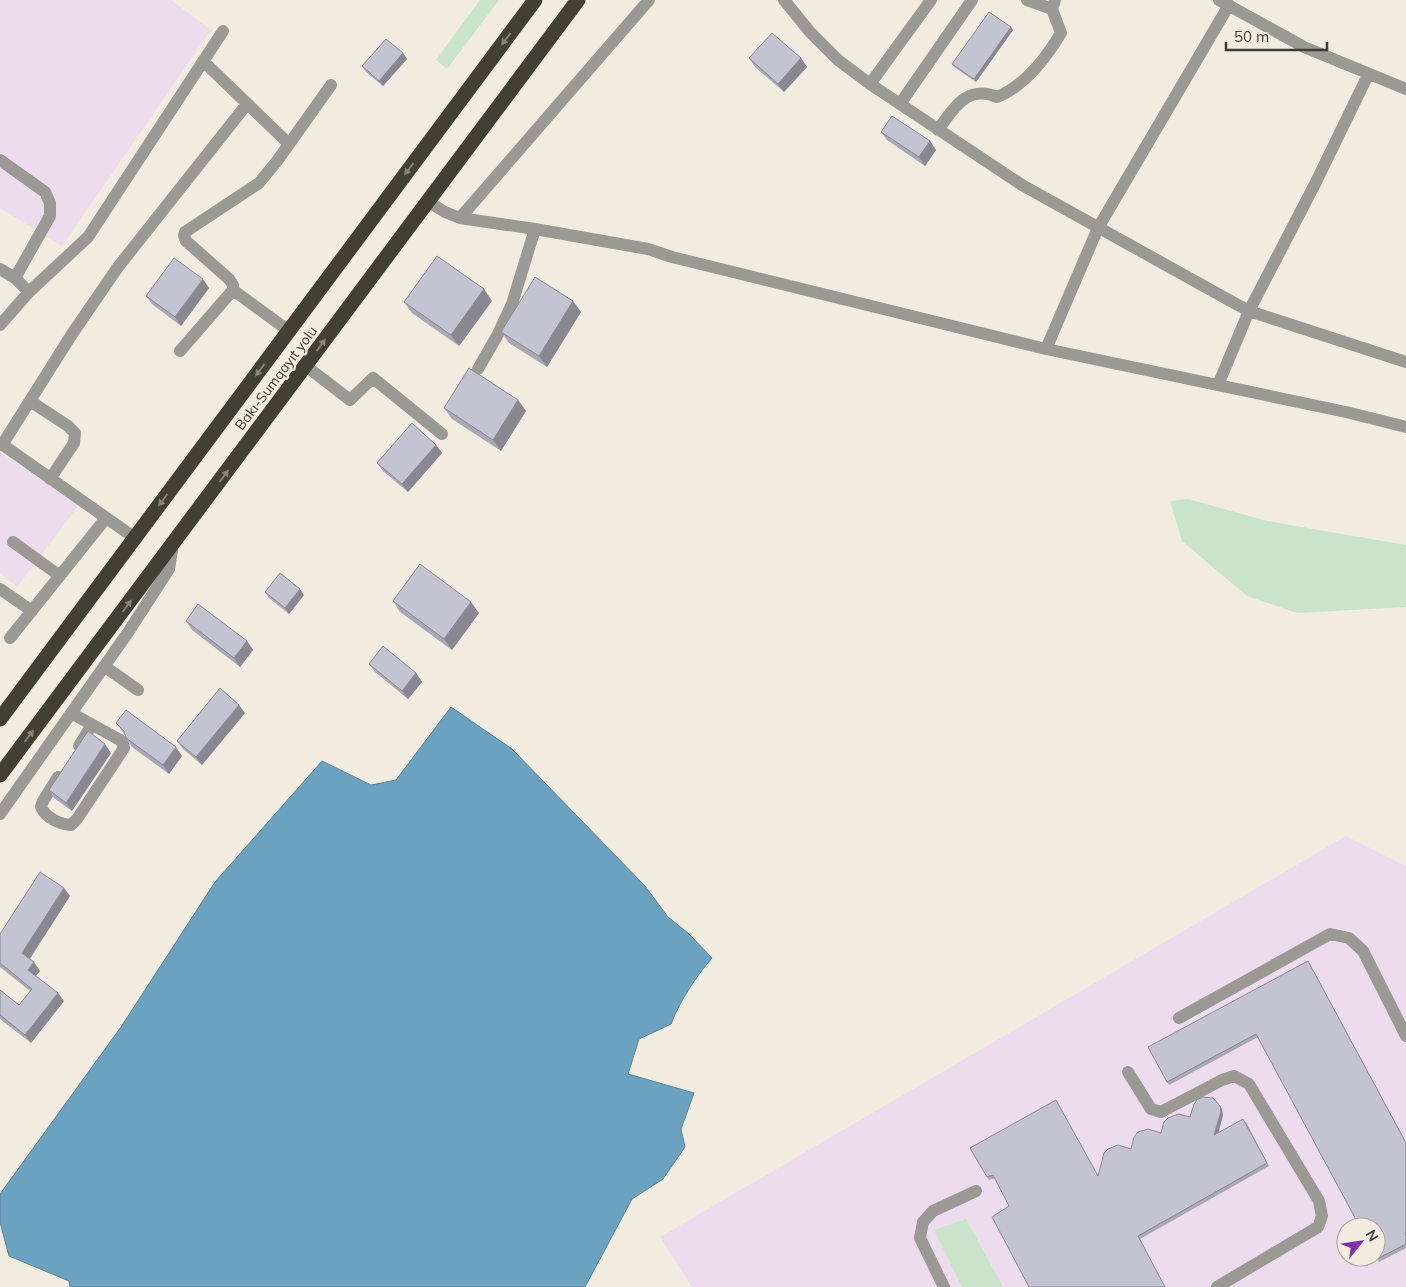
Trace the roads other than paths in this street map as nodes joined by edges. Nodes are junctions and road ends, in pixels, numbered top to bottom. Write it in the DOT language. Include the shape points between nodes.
graph roads {
  1 [pos="535,0"];
  2 [pos="578,0"];
  3 [pos="649,0"];
  4 [pos="784,0"];
  5 [pos="931,0"];
  6 [pos="972,0"];
  7 [pos="1027,0"];
  8 [pos="1224,2"];
  9 [pos="1053,5"];
  10 [pos="223,31"];
  11 [pos="203,61"];
  12 [pos="1368,75"];
  13 [pos="870,84"];
  14 [pos="331,85"];
  15 [pos="1406,90"];
  16 [pos="247,104"];
  17 [pos="900,104"];
  18 [pos="938,130"];
  19 [pos="288,144"];
  20 [pos="0,160"];
  21 [pos="427,201"];
  22 [pos="460,218"];
  23 [pos="1098,228"];
  24 [pos="535,229"];
  25 [pos="0,269"];
  26 [pos="15,278"];
  27 [pos="233,290"];
  28 [pos="29,292"];
  29 [pos="1249,311"];
  30 [pos="0,325"];
  31 [pos="289,331"];
  32 [pos="1046,349"];
  33 [pos="180,351"];
  34 [pos="1406,362"];
  35 [pos="306,366"];
  36 [pos="478,369"];
  37 [pos="1218,385"];
  38 [pos="30,401"];
  39 [pos="1406,427"];
  40 [pos="442,434"];
  41 [pos="1,444"];
  42 [pos="50,479"];
  43 [pos="106,518"];
  44 [pos="135,538"];
  45 [pos="14,542"];
  46 [pos="174,543"];
  47 [pos="60,576"];
  48 [pos="0,589"];
  49 [pos="32,611"];
  50 [pos="10,638"];
  51 [pos="104,666"];
  52 [pos="138,690"];
  53 [pos="71,713"];
  54 [pos="0,719"];
  55 [pos="92,724"];
  56 [pos="73,755"];
  57 [pos="63,770"];
  58 [pos="0,775"];
  59 [pos="0,814"];
  60 [pos="1180,1018"];
  61 [pos="1406,1036"];
  62 [pos="1128,1072"];
  63 [pos="976,1191"];
  64 [pos="944,1287"];
  65 [pos="1217,1287"];
  1 -- 31 [label="highway, Bakı-Sumqayıt yolu, one-way"];
  2 -- 21 [label="highway, Bakı-Sumqayıt yolu"];
  3 -- 22 [label="lane"];
  4 -- 13 [label="lane" via="838,60"];
  5 -- 13 [label="lane"];
  6 -- 17 [label="lane"];
  7 -- 9 [label="lane"];
  8 -- 12 [label="lane" via="1304,47"];
  8 -- 23 [label="lane"];
  9 -- 18 [label="lane" via="1060,33 1049,53 1028,76 997,97 981,93 959,101"];
  10 -- 11 [label="lane"];
  11 -- 16 [label="lane"];
  11 -- 28 [label="lane" via="88,237"];
  12 -- 15 [label="lane"];
  12 -- 29 [label="lane"];
  13 -- 17 [label="lane"];
  14 -- 19 [label="lane"];
  16 -- 19 [label="lane"];
  16 -- 38 [label="lane" via="118,267"];
  17 -- 18 [label="lane"];
  18 -- 23 [label="lane" via="1022,185"];
  19 -- 27 [label="lane" via="259,183 185,232 186,241 229,279"];
  20 -- 26 [label="lane" via="44,192 50,203 50,216"];
  21 -- 22 [label="lane"];
  35 -- 21 [label="highway, Bakı-Sumqayıt yolu, one-way"];
  22 -- 24 [label="lane"];
  23 -- 29 [label="lane"];
  23 -- 32 [label="lane"];
  24 -- 32 [label="lane" via="648,249"];
  24 -- 36 [label="lane" via="512,304"];
  25 -- 26 [label="lane"];
  26 -- 28 [label="lane"];
  27 -- 31 [label="lane"];
  27 -- 33 [label="lane"];
  28 -- 30 [label="lane"];
  29 -- 34 [label="lane"];
  29 -- 37 [label="lane"];
  31 -- 44 [label="highway, Bakı-Sumqayıt yolu, one-way"];
  32 -- 37 [label="lane"];
  35 -- 40 [label="lane" via="350,400 373,378"];
  46 -- 35 [label="highway, Bakı-Sumqayıt yolu, one-way"];
  37 -- 39 [label="lane"];
  38 -- 41 [label="lane"];
  38 -- 42 [label="lane" via="74,433 74,443"];
  41 -- 42 [label="lane"];
  42 -- 43 [label="lane"];
  43 -- 44 [label="lane"];
  43 -- 47 [label="lane"];
  44 -- 54 [label="highway, Bakı-Sumqayıt yolu"];
  45 -- 47 [label="lane"];
  46 -- 51 [label="lane" via="169,569"];
  58 -- 46 [label="highway, Bakı-Sumqayıt yolu, one-way"];
  47 -- 49 [label="lane"];
  48 -- 49 [label="lane"];
  49 -- 50 [label="lane"];
  51 -- 52 [label="lane"];
  51 -- 53 [label="lane"];
  53 -- 55 [label="lane"];
  53 -- 59 [label="lane"];
  55 -- 56 [label="lane"];
  55 -- 57 [label="lane" via="120,740 124,748 70,825 45,814 41,807"];
  60 -- 61 [label="lane" via="1330,934 1349,938 1363,951"];
  62 -- 65 [label="lane" via="1151,1109 1161,1112 1234,1076 1248,1084 1319,1201 1322,1216 1318,1226"];
  63 -- 64 [label="lane" via="933,1211 923,1222 920,1238"];
}
